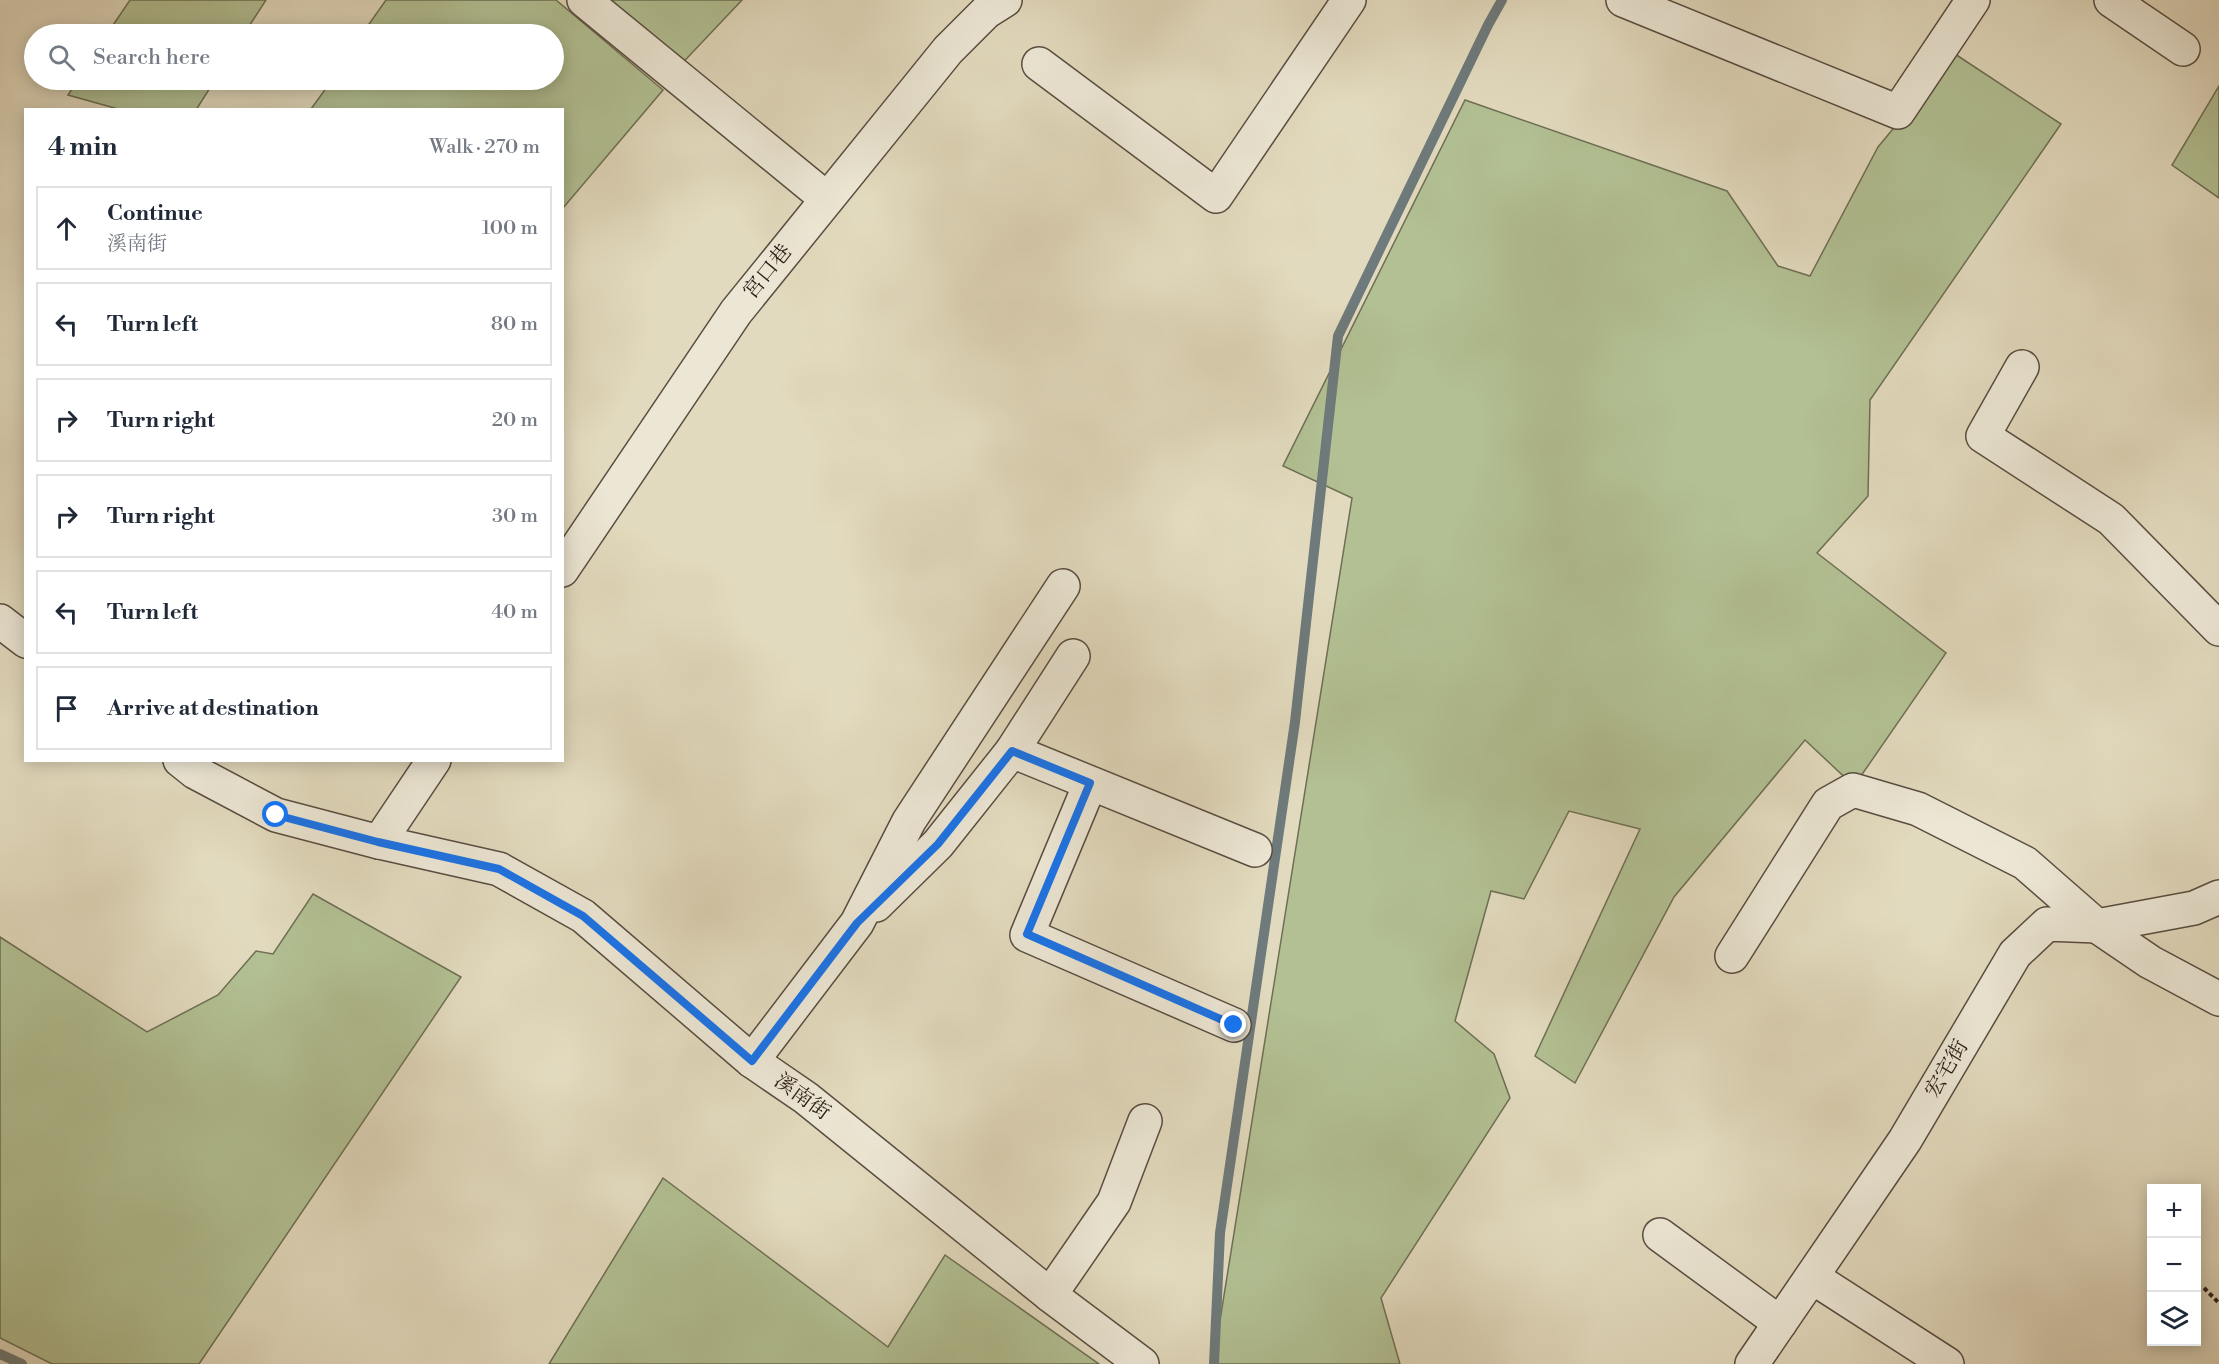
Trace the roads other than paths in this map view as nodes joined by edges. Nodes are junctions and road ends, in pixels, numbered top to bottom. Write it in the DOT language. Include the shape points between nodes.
graph roads {
  1 [pos="584,0"];
  2 [pos="1005,0"];
  3 [pos="1349,0"];
  4 [pos="1623,0"];
  5 [pos="1973,0"];
  6 [pos="2111,0"];
  7 [pos="2183,49"];
  8 [pos="1039,64"];
  9 [pos="827,199"];
  10 [pos="2022,367"];
  11 [pos="564,567"];
  12 [pos="1063,586"];
  13 [pos="0,621"];
  14 [pos="2219,629"];
  15 [pos="24,639"];
  16 [pos="1073,656"];
  17 [pos="1012,751"];
  18 [pos="182,762"];
  19 [pos="433,762"];
  20 [pos="1090,783"];
  21 [pos="378,842"];
  22 [pos="1254,850"];
  23 [pos="2219,897"];
  24 [pos="857,923"];
  25 [pos="2097,926"];
  26 [pos="1732,956"];
  27 [pos="2219,999"];
  28 [pos="1234,1025"];
  29 [pos="752,1061"];
  30 [pos="1145,1121"];
  31 [pos="1660,1235"];
  32 [pos="1812,1277"];
  33 [pos="1050,1295"];
  34 [pos="1780,1323"];
  35 [pos="1142,1364"];
  36 [pos="1752,1364"];
  37 [pos="1947,1364"];
  1 -- 9 [label="street"];
  2 -- 9 [label="street, 宮口巷" via="987,12 948,51"];
  3 -- 8 [label="street" via="1216,196"];
  4 -- 5 [label="street" via="1898,112"];
  6 -- 7 [label="street"];
  9 -- 11 [label="street, 宮口巷" via="736,312"];
  10 -- 14 [label="street" via="1983,436 2111,519"];
  12 -- 24 [label="street" via="909,821"];
  13 -- 15 [label="street"];
  16 -- 17 [label="street"];
  17 -- 20 [label="street"];
  17 -- 24 [label="street" via="938,844"];
  18 -- 21 [label="street, 溪南街" via="276,815"];
  19 -- 21 [label="street"];
  20 -- 22 [label="street"];
  20 -- 28 [label="street" via="1027,934"];
  21 -- 29 [label="street, 溪南街" via="499,869 583,916"];
  23 -- 25 [label="street, 宏宅街" via="2194,908"];
  24 -- 29 [label="street"];
  25 -- 26 [label="street" via="2025,863 1918,809 1852,790 1828,804"];
  25 -- 27 [label="street" via="2150,962"];
  25 -- 32 [label="street, 宏宅街" via="2047,924 2015,954 1905,1140"];
  29 -- 33 [label="street, 溪南街" via="806,1098"];
  30 -- 33 [label="street" via="1114,1202"];
  31 -- 34 [label="street"];
  32 -- 34 [label="street, 宏宅街"];
  32 -- 37 [label="street"];
  33 -- 35 [label="street, 溪南街"];
  34 -- 36 [label="street, 宏宅街"];
}
